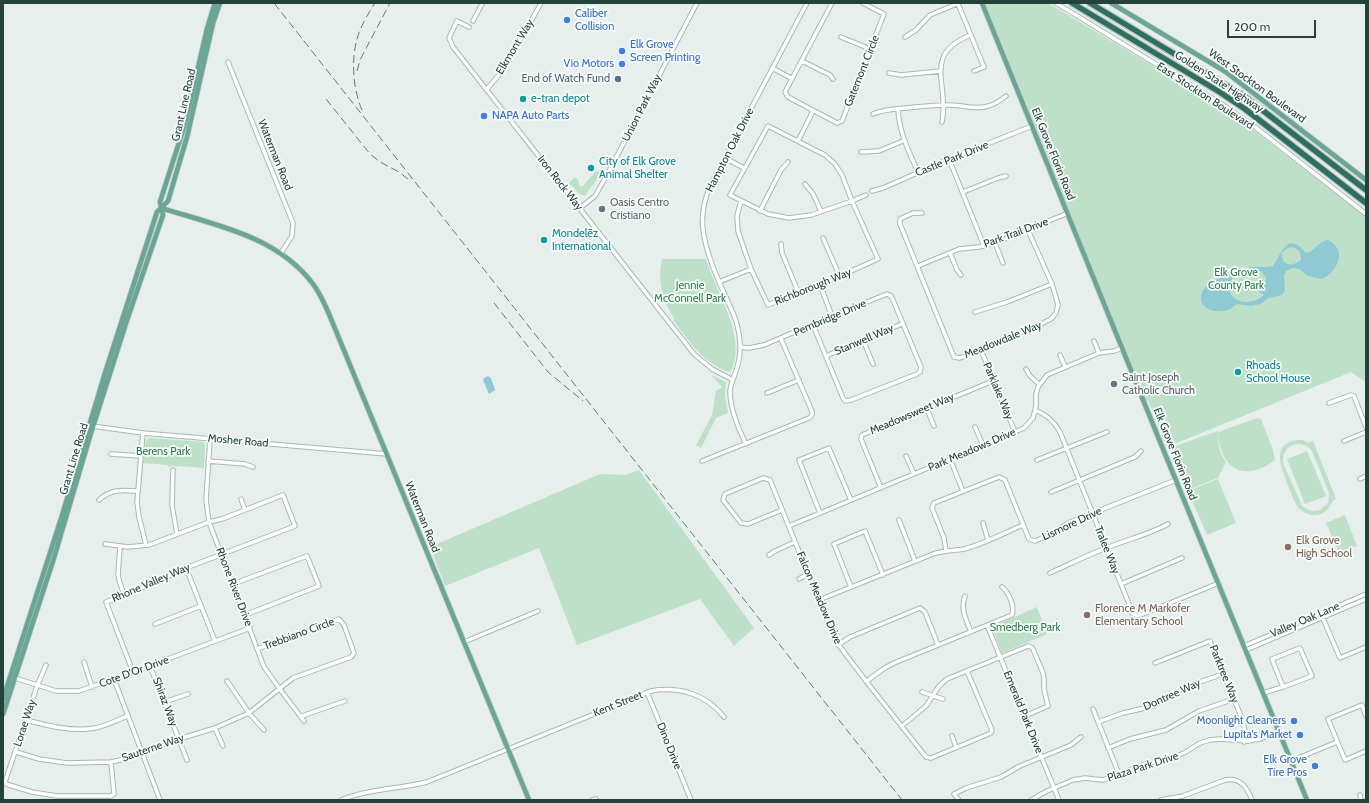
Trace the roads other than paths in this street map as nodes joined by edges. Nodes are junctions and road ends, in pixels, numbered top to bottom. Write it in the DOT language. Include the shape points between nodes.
graph roads {
  1 [pos="215,3"];
  2 [pos="220,3"];
  3 [pos="541,3"];
  4 [pos="696,3"];
  5 [pos="807,3"];
  6 [pos="832,3"];
  7 [pos="863,3"];
  8 [pos="959,3"];
  9 [pos="982,3"];
  10 [pos="1056,3"];
  11 [pos="1072,3"];
  12 [pos="1090,3"];
  13 [pos="1111,3"];
  14 [pos="482,4"];
  15 [pos="473,21"];
  16 [pos="469,27"];
  17 [pos="971,35"];
  18 [pos="841,37"];
  19 [pos="905,37"];
  20 [pos="870,49"];
  21 [pos="802,61"];
  22 [pos="228,62"];
  23 [pos="772,68"];
  24 [pos="941,71"];
  25 [pos="974,71"];
  26 [pos="889,73"];
  27 [pos="791,78"];
  28 [pos="833,79"];
  29 [pos="487,90"];
  30 [pos="1006,96"];
  31 [pos="944,105"];
  32 [pos="898,109"];
  33 [pos="813,111"];
  34 [pos="873,114"];
  35 [pos="942,122"];
  36 [pos="1032,126"];
  37 [pos="905,140"];
  38 [pos="798,141"];
  39 [pos="861,152"];
  40 [pos="725,158"];
  41 [pos="949,159"];
  42 [pos="788,162"];
  43 [pos="744,168"];
  44 [pos="918,172"];
  45 [pos="1006,176"];
  46 [pos="1366,180"];
  47 [pos="805,184"];
  48 [pos="1366,190"];
  49 [pos="872,191"];
  50 [pos="963,192"];
  51 [pos="866,195"];
  52 [pos="741,201"];
  53 [pos="852,201"];
  54 [pos="1366,203"];
  55 [pos="161,208"];
  56 [pos="580,208"];
  57 [pos="760,211"];
  58 [pos="821,211"];
  59 [pos="922,212"];
  60 [pos="1068,213"];
  61 [pos="1366,214"];
  62 [pos="1028,230"];
  63 [pos="823,238"];
  64 [pos="995,243"];
  65 [pos="781,244"];
  66 [pos="984,246"];
  67 [pos="281,253"];
  68 [pos="950,253"];
  69 [pos="1003,263"];
  70 [pos="918,266"];
  71 [pos="751,269"];
  72 [pos="961,275"];
  73 [pos="840,277"];
  74 [pos="719,282"];
  75 [pos="1052,284"];
  76 [pos="820,285"];
  77 [pos="799,294"];
  78 [pos="975,312"];
  79 [pos="832,316"];
  80 [pos="902,324"];
  81 [pos="813,325"];
  82 [pos="781,339"];
  83 [pos="863,340"];
  84 [pos="1094,341"];
  85 [pos="740,347"];
  86 [pos="1122,348"];
  87 [pos="981,350"];
  88 [pos="1099,353"];
  89 [pos="1060,354"];
  90 [pos="826,356"];
  91 [pos="873,364"];
  92 [pos="1065,367"];
  93 [pos="1026,369"];
  94 [pos="733,380"];
  95 [pos="799,380"];
  96 [pos="993,381"];
  97 [pos="1039,384"];
  98 [pos="767,393"];
  99 [pos="1329,403"];
  100 [pos="927,409"];
  101 [pos="1035,410"];
  102 [pos="91,426"];
  103 [pos="934,426"];
  104 [pos="975,427"];
  105 [pos="1366,427"];
  106 [pos="1015,432"];
  107 [pos="1107,432"];
  108 [pos="1366,432"];
  109 [pos="143,433"];
  110 [pos="210,439"];
  111 [pos="1344,441"];
  112 [pos="746,444"];
  113 [pos="983,445"];
  114 [pos="1067,448"];
  115 [pos="1141,451"];
  116 [pos="111,454"];
  117 [pos="387,454"];
  118 [pos="141,456"];
  119 [pos="906,456"];
  120 [pos="950,460"];
  121 [pos="1037,460"];
  122 [pos="208,461"];
  123 [pos="702,461"];
  124 [pos="253,467"];
  125 [pos="173,470"];
  126 [pos="914,474"];
  127 [pos="1366,476"];
  128 [pos="1360,478"];
  129 [pos="1080,480"];
  130 [pos="1176,480"];
  131 [pos="881,488"];
  132 [pos="138,491"];
  133 [pos="963,491"];
  134 [pos="1051,492"];
  135 [pos="241,499"];
  136 [pos="99,500"];
  137 [pos="851,500"];
  138 [pos="245,510"];
  139 [pos="782,510"];
  140 [pos="820,514"];
  141 [pos="1093,514"];
  142 [pos="899,520"];
  143 [pos="209,522"];
  144 [pos="983,523"];
  145 [pos="1168,524"];
  146 [pos="1023,525"];
  147 [pos="789,526"];
  148 [pos="177,534"];
  149 [pos="988,540"];
  150 [pos="795,542"];
  151 [pos="105,544"];
  152 [pos="146,545"];
  153 [pos="120,546"];
  154 [pos="1106,548"];
  155 [pos="946,550"];
  156 [pos="221,554"];
  157 [pos="769,555"];
  158 [pos="1182,558"];
  159 [pos="915,561"];
  160 [pos="186,568"];
  161 [pos="1050,573"];
  162 [pos="808,574"];
  163 [pos="882,574"];
  164 [pos="799,579"];
  165 [pos="46,583"];
  166 [pos="1218,583"];
  167 [pos="233,584"];
  168 [pos="1121,584"];
  169 [pos="851,587"];
  170 [pos="1002,587"];
  171 [pos="1366,594"];
  172 [pos="124,595"];
  173 [pos="965,596"];
  174 [pos="1366,599"];
  175 [pos="819,600"];
  176 [pos="201,606"];
  177 [pos="538,611"];
  178 [pos="245,615"];
  179 [pos="1322,615"];
  180 [pos="155,624"];
  181 [pos="987,625"];
  182 [pos="250,628"];
  183 [pos="971,632"];
  184 [pos="23,638"];
  185 [pos="215,641"];
  186 [pos="464,642"];
  187 [pos="838,645"];
  188 [pos="938,645"];
  189 [pos="1366,647"];
  190 [pos="257,648"];
  191 [pos="1245,648"];
  192 [pos="1000,657"];
  193 [pos="84,662"];
  194 [pos="1155,663"];
  195 [pos="46,664"];
  196 [pos="150,666"];
  197 [pos="967,671"];
  198 [pos="133,672"];
  199 [pos="1223,674"];
  200 [pos="15,678"];
  201 [pos="114,679"];
  202 [pos="227,681"];
  203 [pos="867,681"];
  204 [pos="37,686"];
  205 [pos="92,687"];
  206 [pos="1283,687"];
  207 [pos="279,688"];
  208 [pos="647,692"];
  209 [pos="922,692"];
  210 [pos="1263,693"];
  211 [pos="188,694"];
  212 [pos="933,696"];
  213 [pos="943,699"];
  214 [pos="1234,699"];
  215 [pos="5,700"];
  216 [pos="345,701"];
  217 [pos="164,702"];
  218 [pos="1093,709"];
  219 [pos="249,713"];
  220 [pos="3,714"];
  221 [pos="128,716"];
  222 [pos="302,716"];
  223 [pos="1025,716"];
  224 [pos="1366,716"];
  225 [pos="724,717"];
  226 [pos="26,720"];
  227 [pos="304,721"];
  228 [pos="1098,722"];
  229 [pos="902,726"];
  230 [pos="215,728"];
  231 [pos="264,730"];
  232 [pos="1279,732"];
  233 [pos="952,736"];
  234 [pos="1081,737"];
  235 [pos="179,739"];
  236 [pos="1244,742"];
  237 [pos="1337,742"];
  238 [pos="223,746"];
  239 [pos="956,747"];
  240 [pos="1108,748"];
  241 [pos="508,750"];
  242 [pos="1366,751"];
  243 [pos="16,752"];
  244 [pos="142,753"];
  245 [pos="1042,757"];
  246 [pos="187,760"];
  247 [pos="1291,760"];
  248 [pos="111,762"];
  249 [pos="1119,774"];
  250 [pos="1054,787"];
  251 [pos="1360,795"];
  252 [pos="160,800"];
  253 [pos="342,800"];
  254 [pos="529,800"];
  255 [pos="691,800"];
  256 [pos="959,800"];
  257 [pos="1031,800"];
  258 [pos="1060,800"];
  259 [pos="1162,800"];
  260 [pos="1252,800"];
  261 [pos="1307,800"];
  262 [pos="1361,800"];
  1 -- 55 [label="main road, Grant Line Road" via="185,124 160,202"];
  2 -- 55 [label="main road, Grant Line Road" via="203,63 185,144 168,201"];
  3 -- 29 [label="street, Elkmont Way" via="505,68"];
  4 -- 56 [label="street, Union Park Way" via="605,179 595,196"];
  5 -- 23 [label="street, Hampton Oak Drive"];
  6 -- 21 [label="street"];
  7 -- 20 [label="street, Gatemont Circle" via="884,14"];
  8 -- 17 [label="street"];
  8 -- 19 [label="street" via="930,15 916,30"];
  9 -- 36 [label="main road, Elk Grove Florin Road"];
  10 -- 61 [label="street, East Stockton Boulevard" via="1223,105"];
  11 -- 54 [label="highway, Golden State Highway" via="1218,90"];
  12 -- 48 [label="highway, Golden State Highway" via="1244,96"];
  13 -- 46 [label="main road, West Stockton Boulevard" via="1226,72"];
  14 -- 15 [label="street"];
  16 -- 29 [label="street, Iron Rock Way" via="457,20 449,38 453,47"];
  17 -- 24 [label="street" via="949,48 942,60"];
  17 -- 25 [label="street" via="984,67"];
  18 -- 20 [label="street"];
  20 -- 33 [label="street, Gatemont Circle" via="842,121 837,123"];
  21 -- 27 [label="street"];
  21 -- 28 [label="street"];
  22 -- 67 [label="street, Waterman Road" via="293,223 292,236"];
  23 -- 27 [label="street"];
  23 -- 40 [label="street, Hampton Oak Drive"];
  24 -- 26 [label="street" via="901,75"];
  24 -- 31 [label="street"];
  27 -- 33 [label="street, Gatemont Circle" via="785,92 788,98"];
  29 -- 56 [label="street, Iron Rock Way"];
  30 -- 31 [label="street" via="982,108"];
  31 -- 32 [label="street"];
  31 -- 35 [label="street"];
  32 -- 34 [label="street"];
  32 -- 37 [label="street"];
  33 -- 38 [label="street"];
  36 -- 41 [label="street, Castle Park Drive"];
  36 -- 60 [label="main road, Elk Grove Florin Road"];
  37 -- 39 [label="street" via="879,151"];
  37 -- 44 [label="street"];
  38 -- 43 [label="street" via="768,126"];
  38 -- 53 [label="street" via="832,160 842,175"];
  40 -- 43 [label="street"];
  40 -- 74 [label="street, Hampton Oak Drive" via="707,192 702,217 704,242"];
  41 -- 44 [label="street, Castle Park Drive"];
  41 -- 50 [label="street"];
  42 -- 57 [label="street" via="781,170"];
  43 -- 52 [label="street" via="730,195"];
  44 -- 49 [label="street, Castle Park Drive"];
  45 -- 50 [label="street"];
  47 -- 58 [label="street"];
  50 -- 66 [label="street"];
  51 -- 53 [label="street"];
  52 -- 57 [label="street"];
  52 -- 71 [label="street, Richborough Way" via="737,228"];
  53 -- 58 [label="street"];
  53 -- 73 [label="street, Richborough Way" via="878,259"];
  55 -- 67 [label="main road, Waterman Road" via="239,233"];
  55 -- 102 [label="main road, Grant Line Road" via="157,212"];
  56 -- 94 [label="street, Iron Rock Way" via="694,354 712,369"];
  57 -- 58 [label="street" via="789,218"];
  59 -- 70 [label="street" via="900,218 900,224"];
  60 -- 62 [label="street, Park Trail Drive"];
  60 -- 86 [label="main road, Elk Grove Florin Road"];
  62 -- 64 [label="street, Park Trail Drive"];
  62 -- 75 [label="street, Meadowdale Way"];
  63 -- 73 [label="street"];
  64 -- 66 [label="street, Park Trail Drive"];
  64 -- 69 [label="street"];
  65 -- 77 [label="street"];
  66 -- 68 [label="street, Park Trail Drive" via="963,248"];
  67 -- 117 [label="main road, Waterman Road" via="303,273 322,298"];
  68 -- 70 [label="street, Park Trail Drive"];
  68 -- 72 [label="street"];
  70 -- 87 [label="street, Meadowdale Way" via="954,357 960,358"];
  71 -- 74 [label="street"];
  71 -- 77 [label="street, Richborough Way" via="768,305"];
  73 -- 76 [label="street, Richborough Way"];
  74 -- 85 [label="street, Hampton Oak Drive" via="735,318"];
  75 -- 78 [label="street"];
  75 -- 87 [label="street, Meadowdale Way" via="1058,305 1054,317"];
  76 -- 77 [label="street, Richborough Way"];
  76 -- 79 [label="street"];
  79 -- 80 [label="street, Pembridge Drive" via="887,294 892,298"];
  79 -- 81 [label="street, Pembridge Drive"];
  80 -- 83 [label="street, Stanwell Way"];
  80 -- 90 [label="street" via="920,368 917,374 845,401"];
  81 -- 82 [label="street, Pembridge Drive"];
  81 -- 90 [label="street"];
  82 -- 85 [label="street, Pembridge Drive" via="759,347"];
  82 -- 95 [label="street"];
  83 -- 90 [label="street, Stanwell Way"];
  83 -- 91 [label="street"];
  84 -- 88 [label="street"];
  85 -- 94 [label="street, Hampton Oak Drive"];
  86 -- 88 [label="street"];
  86 -- 130 [label="main road, Elk Grove Florin Road"];
  87 -- 96 [label="street, Parklake Way"];
  88 -- 92 [label="street"];
  89 -- 92 [label="street"];
  92 -- 97 [label="street" via="1050,374"];
  93 -- 97 [label="street"];
  94 -- 112 [label="street, Hampton Oak Drive" via="731,406"];
  95 -- 98 [label="street"];
  95 -- 112 [label="street" via="813,412 812,416"];
  96 -- 100 [label="street, Meadowsweet Way"];
  96 -- 106 [label="street, Parklake Way"];
  97 -- 101 [label="street, Park Meadows Drive"];
  99 -- 105 [label="street" via="1354,396"];
  100 -- 103 [label="street"];
  100 -- 131 [label="street, Meadowsweet Way" via="862,435 861,439"];
  101 -- 106 [label="street, Park Meadows Drive" via="1029,423"];
  101 -- 114 [label="street, Tralee Way" via="1056,424"];
  102 -- 109 [label="street, Mosher Road"];
  102 -- 165 [label="main road, Grant Line Road"];
  102 -- 184 [label="main road, Grant Line Road"];
  104 -- 113 [label="street"];
  106 -- 113 [label="street, Park Meadows Drive"];
  107 -- 114 [label="street"];
  108 -- 111 [label="street"];
  109 -- 110 [label="street, Mosher Road"];
  109 -- 118 [label="street"];
  110 -- 117 [label="street, Mosher Road"];
  110 -- 122 [label="street, Rhone River Drive"];
  112 -- 123 [label="street"];
  113 -- 120 [label="street, Park Meadows Drive"];
  114 -- 121 [label="street"];
  114 -- 129 [label="street, Tralee Way"];
  115 -- 129 [label="street" via="1135,457"];
  116 -- 118 [label="street"];
  117 -- 186 [label="main road, Waterman Road"];
  118 -- 132 [label="street"];
  119 -- 126 [label="street"];
  120 -- 126 [label="street, Park Meadows Drive"];
  120 -- 133 [label="street"];
  122 -- 124 [label="street"];
  122 -- 143 [label="street, Rhone River Drive" via="206,500"];
  125 -- 148 [label="street" via="172,505"];
  126 -- 131 [label="street, Park Meadows Drive"];
  127 -- 128 [label="street"];
  129 -- 134 [label="street"];
  129 -- 141 [label="street, Tralee Way"];
  130 -- 141 [label="street, Lismore Drive"];
  130 -- 166 [label="main road, Elk Grove Florin Road"];
  131 -- 137 [label="street, Park Meadows Drive"];
  132 -- 136 [label="street" via="113,491"];
  132 -- 152 [label="street" via="137,509"];
  133 -- 146 [label="street" via="999,477 1005,480"];
  133 -- 155 [label="street" via="934,503 932,508"];
  135 -- 138 [label="street"];
  137 -- 140 [label="street, Park Meadows Drive"];
  137 -- 140 [label="street" via="829,448 799,460"];
  138 -- 143 [label="street"];
  138 -- 156 [label="street, Rhone Valley Way" via="283,495 295,526"];
  139 -- 139 [label="street, Falcon Meadow Drive" via="748,524 741,524 723,500 725,494 763,478 770,480"];
  139 -- 147 [label="street, Falcon Meadow Drive"];
  140 -- 147 [label="street, Park Meadows Drive"];
  141 -- 146 [label="street, Lismore Drive" via="1068,523 1035,541 1028,539"];
  141 -- 154 [label="street, Tralee Way"];
  142 -- 159 [label="street"];
  143 -- 148 [label="street"];
  143 -- 156 [label="street, Rhone River Drive"];
  144 -- 149 [label="street"];
  145 -- 154 [label="street"];
  146 -- 149 [label="street"];
  147 -- 150 [label="street, Falcon Meadow Drive"];
  148 -- 152 [label="street"];
  149 -- 155 [label="street" via="964,549"];
  150 -- 157 [label="street"];
  150 -- 162 [label="street, Falcon Meadow Drive"];
  151 -- 153 [label="street"];
  152 -- 153 [label="street"];
  153 -- 172 [label="street" via="118,575"];
  154 -- 161 [label="street"];
  154 -- 168 [label="street, Tralee Way"];
  155 -- 159 [label="street"];
  156 -- 160 [label="street, Rhone Valley Way"];
  156 -- 167 [label="street, Rhone River Drive"];
  158 -- 168 [label="street"];
  159 -- 163 [label="street"];
  160 -- 172 [label="street, Rhone Valley Way"];
  160 -- 176 [label="street"];
  162 -- 164 [label="street"];
  162 -- 175 [label="street, Falcon Meadow Drive"];
  163 -- 169 [label="street"];
  163 -- 169 [label="street" via="865,531 834,544"];
  165 -- 184 [label="main road" via="42,586 27,634"];
  165 -- 200 [label="main road, Grant Line Road"];
  166 -- 168 [label="street, Tralee Way" via="1138,616 1133,614"];
  166 -- 191 [label="main road, Elk Grove Florin Road"];
  167 -- 178 [label="street, Rhone River Drive"];
  167 -- 178 [label="street" via="307,556 319,586"];
  169 -- 175 [label="street"];
  170 -- 181 [label="street" via="1014,608 1012,615"];
  171 -- 179 [label="street, Valley Oak Lane"];
  172 -- 198 [label="street, Rhone Valley Way" via="106,602"];
  173 -- 183 [label="street" via="963,608"];
  174 -- 179 [label="street, Valley Oak Lane"];
  175 -- 187 [label="street, Falcon Meadow Drive"];
  176 -- 180 [label="street"];
  176 -- 185 [label="street"];
  177 -- 186 [label="street"];
  178 -- 182 [label="street, Rhone River Drive"];
  179 -- 189 [label="street" via="1340,658"];
  179 -- 191 [label="street, Valley Oak Lane"];
  181 -- 183 [label="street"];
  181 -- 192 [label="street, Emerald Park Drive"];
  182 -- 185 [label="street, Cote D'Or Drive"];
  182 -- 190 [label="street, Rhone River Drive"];
  183 -- 188 [label="street"];
  184 -- 215 [label="main road" via="24,642"];
  185 -- 196 [label="street, Cote D'Or Drive"];
  186 -- 241 [label="main road, Waterman Road"];
  187 -- 188 [label="street" via="850,637 920,608 925,612"];
  187 -- 203 [label="street, Falcon Meadow Drive"];
  188 -- 203 [label="street" via="889,666"];
  190 -- 207 [label="street, Rhone River Drive" via="264,667"];
  190 -- 207 [label="street, Trebbiano Circle" via="340,619 344,626 354,653 351,657 293,678"];
  191 -- 210 [label="main road, Elk Grove Florin Road"];
  192 -- 197 [label="street"];
  192 -- 223 [label="street, Emerald Park Drive"];
  192 -- 223 [label="street" via="1030,646 1043,672 1048,706"];
  193 -- 205 [label="street"];
  194 -- 199 [label="street, Parktree Way" via="1210,641"];
  195 -- 204 [label="street, Lorae Way"];
  196 -- 198 [label="street, Cote D'Or Drive"];
  196 -- 217 [label="street, Shiraz Way"];
  197 -- 212 [label="street" via="944,681"];
  197 -- 239 [label="street, Falcon Meadow Drive" via="992,732"];
  198 -- 201 [label="street, Cote D'Or Drive"];
  199 -- 214 [label="street, Parktree Way"];
  199 -- 228 [label="street, Dontree Way" via="1188,686 1154,706"];
  200 -- 204 [label="street, Cote D'Or Drive"];
  200 -- 215 [label="main road, Grant Line Road"];
  201 -- 205 [label="street, Cote D'Or Drive"];
  201 -- 221 [label="street"];
  202 -- 219 [label="street"];
  203 -- 229 [label="street, Falcon Meadow Drive"];
  204 -- 205 [label="street, Cote D'Or Drive" via="63,692"];
  204 -- 226 [label="street, Lorae Way"];
  206 -- 206 [label="street" via="1312,676 1300,648 1272,659"];
  206 -- 210 [label="street"];
  207 -- 219 [label="street, Sauterne Way"];
  207 -- 222 [label="street, Rhone River Drive"];
  208 -- 225 [label="street, Kent Street" via="670,689 690,692 703,698"];
  208 -- 241 [label="street, Kent Street"];
  208 -- 255 [label="street, Dino Drive"];
  209 -- 212 [label="street"];
  210 -- 232 [label="main road, Elk Grove Florin Road"];
  211 -- 217 [label="street"];
  212 -- 213 [label="street"];
  212 -- 229 [label="street" via="924,708"];
  214 -- 236 [label="street, Parktree Way" via="1244,725"];
  214 -- 240 [label="street" via="1199,711 1166,730 1130,739"];
  215 -- 220 [label="main road, Grant Line Road"];
  216 -- 222 [label="street"];
  217 -- 235 [label="street, Shiraz Way"];
  218 -- 228 [label="street"];
  219 -- 230 [label="street, Sauterne Way"];
  219 -- 231 [label="street"];
  221 -- 226 [label="street" via="90,728 56,727"];
  221 -- 244 [label="street"];
  222 -- 227 [label="street, Rhone River Drive"];
  223 -- 245 [label="street, Emerald Park Drive"];
  224 -- 237 [label="street" via="1362,705 1328,719"];
  226 -- 243 [label="street, Lorae Way"];
  228 -- 240 [label="street"];
  229 -- 239 [label="street, Falcon Meadow Drive" via="926,757 931,758"];
  230 -- 235 [label="street, Sauterne Way"];
  230 -- 238 [label="street"];
  232 -- 236 [label="street, Plaza Park Drive"];
  232 -- 247 [label="main road, Elk Grove Florin Road"];
  233 -- 239 [label="street"];
  234 -- 245 [label="street" via="1071,745"];
  235 -- 244 [label="street, Sauterne Way"];
  235 -- 246 [label="street, Shiraz Way"];
  236 -- 249 [label="street, Plaza Park Drive" via="1209,740 1177,757 1145,764"];
  237 -- 242 [label="street" via="1344,760"];
  237 -- 247 [label="street"];
  240 -- 249 [label="street"];
  241 -- 253 [label="street, Kent Street" via="427,782"];
  241 -- 254 [label="main road, Waterman Road"];
  243 -- 248 [label="street, Sauterne Way" via="61,762"];
  243 -- 248 [label="street, Lorae Way" via="7,785 57,796 112,796 114,794"];
  244 -- 248 [label="street, Sauterne Way"];
  244 -- 252 [label="street"];
  245 -- 250 [label="street, Emerald Park Drive"];
  245 -- 256 [label="street" via="954,794"];
  247 -- 261 [label="main road, Elk Grove Florin Road"];
  249 -- 250 [label="street, Plaza Park Drive" via="1103,780 1077,779"];
  250 -- 257 [label="street, Plaza Park Drive"];
  250 -- 258 [label="street, Emerald Park Drive"];
  251 -- 262 [label="street"];
  259 -- 260 [label="street" via="1231,779 1243,784"];
}
